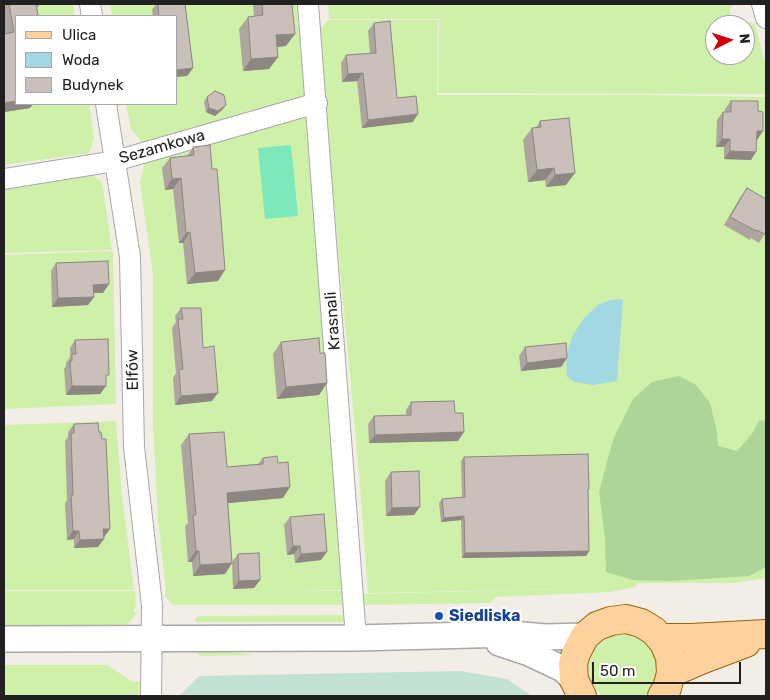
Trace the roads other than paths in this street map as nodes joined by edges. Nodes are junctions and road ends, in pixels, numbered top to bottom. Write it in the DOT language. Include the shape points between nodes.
graph roads {
  1 [pos="308,4"];
  2 [pos="762,4"];
  3 [pos="766,18"];
  4 [pos="317,103"];
  5 [pos="106,105"];
  6 [pos="115,161"];
  7 [pos="4,179"];
  8 [pos="766,635"];
  9 [pos="477,636"];
  10 [pos="585,636"];
  11 [pos="4,638"];
  12 [pos="152,638"];
  13 [pos="356,638"];
  14 [pos="660,638"];
  15 [pos="667,684"];
  16 [pos="578,688"];
  17 [pos="151,696"];
  1 -- 4 [label="street, Krasnali"];
  2 -- 3 [label="street"];
  4 -- 6 [label="street, Sezamkowa"];
  4 -- 13 [label="street, Krasnali"];
  5 -- 6 [label="street, Elfów"];
  6 -- 7 [label="street, Sezamkowa"];
  6 -- 12 [label="street, Elfów" via="130,257 134,447 150,583"];
  8 -- 14 [label="main road"];
  8 -- 15 [label="main road" via="701,660"];
  9 -- 10 [label="street"];
  9 -- 13 [label="street"];
  9 -- 16 [label="street" via="530,653 563,669"];
  10 -- 14 [label="main road" via="611,620 626,619 641,623"];
  10 -- 16 [label="main road" via="573,664"];
  11 -- 12 [label="street"];
  12 -- 13 [label="street"];
  12 -- 17 [label="street, Elfów"];
  14 -- 15 [label="main road" via="670,657"];
}
